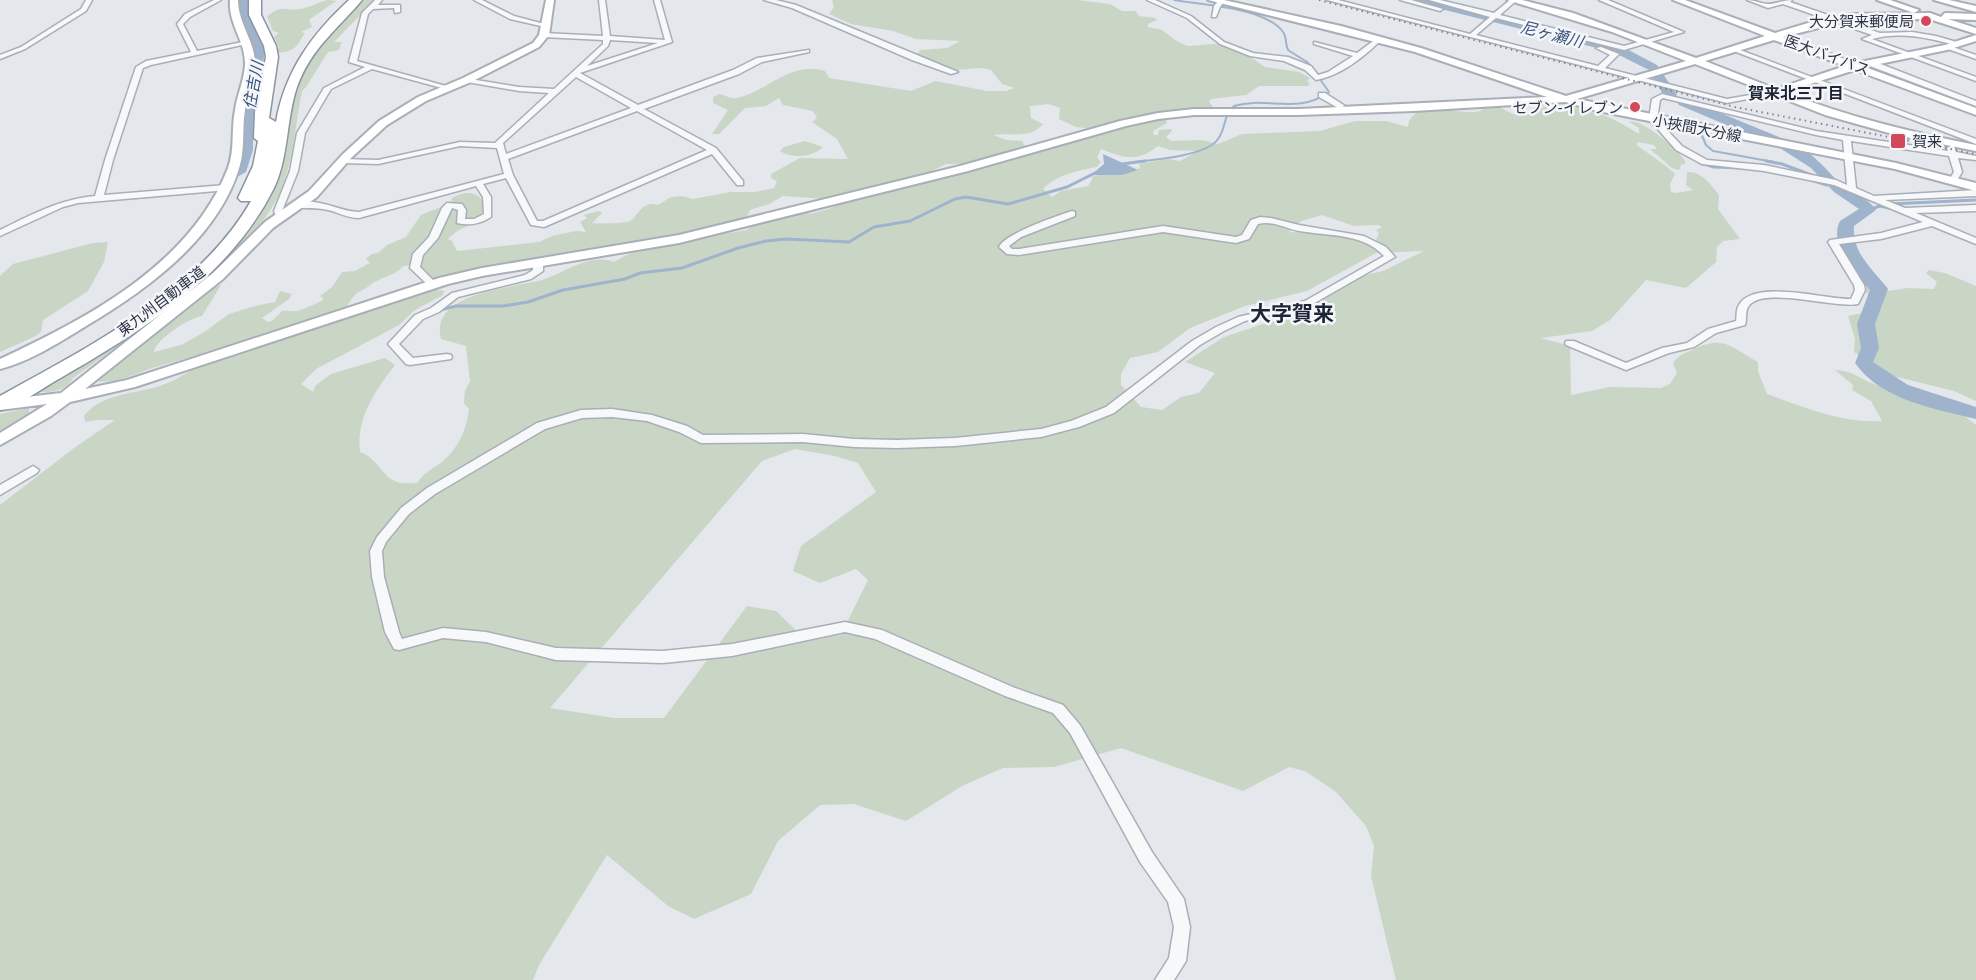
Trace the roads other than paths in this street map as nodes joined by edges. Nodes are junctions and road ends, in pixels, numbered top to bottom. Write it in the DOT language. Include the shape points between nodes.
graph roads {
  1 [pos="89,0"];
  2 [pos="218,0"];
  3 [pos="234,0"];
  4 [pos="255,0"];
  5 [pos="346,0"];
  6 [pos="356,0"];
  7 [pos="379,0"];
  8 [pos="477,0"];
  9 [pos="550,0"];
  10 [pos="602,0"];
  11 [pos="657,0"];
  12 [pos="767,0"];
  13 [pos="1150,0"];
  14 [pos="1403,0"];
  15 [pos="1432,0"];
  16 [pos="1513,0"];
  17 [pos="1602,0"];
  18 [pos="1677,0"];
  19 [pos="1686,0"];
  20 [pos="1750,0"];
  21 [pos="1881,0"];
  22 [pos="1938,0"];
  23 [pos="1336,1"];
  24 [pos="1787,1"];
  25 [pos="787,2"];
  26 [pos="1217,3"];
  27 [pos="371,7"];
  28 [pos="1976,9"];
  29 [pos="397,12"];
  30 [pos="1214,16"];
  31 [pos="1930,16"];
  32 [pos="1976,17"];
  33 [pos="1492,18"];
  34 [pos="1834,19"];
  35 [pos="544,30"];
  36 [pos="1976,32"];
  37 [pos="1878,34"];
  38 [pos="1778,35"];
  39 [pos="1471,36"];
  40 [pos="607,38"];
  41 [pos="1976,38"];
  42 [pos="1378,40"];
  43 [pos="670,41"];
  44 [pos="1646,42"];
  45 [pos="248,43"];
  46 [pos="1316,43"];
  47 [pos="1958,44"];
  48 [pos="1947,47"];
  49 [pos="1733,49"];
  50 [pos="807,51"];
  51 [pos="195,54"];
  52 [pos="1358,55"];
  53 [pos="1908,55"];
  54 [pos="0,57"];
  55 [pos="1976,57"];
  56 [pos="1695,61"];
  57 [pos="1864,65"];
  58 [pos="371,67"];
  59 [pos="1599,69"];
  60 [pos="954,72"];
  61 [pos="573,73"];
  62 [pos="1650,78"];
  63 [pos="1976,79"];
  64 [pos="466,80"];
  65 [pos="1814,80"];
  66 [pos="449,88"];
  67 [pos="555,91"];
  68 [pos="1773,93"];
  69 [pos="1322,95"];
  70 [pos="1564,99"];
  71 [pos="1341,106"];
  72 [pos="1976,108"];
  73 [pos="638,109"];
  74 [pos="1653,119"];
  75 [pos="1847,139"];
  76 [pos="1976,142"];
  77 [pos="500,146"];
  78 [pos="1976,148"];
  79 [pos="1952,149"];
  80 [pos="713,150"];
  81 [pos="1848,156"];
  82 [pos="503,158"];
  83 [pos="1976,158"];
  84 [pos="342,160"];
  85 [pos="260,166"];
  86 [pos="509,175"];
  87 [pos="1953,180"];
  88 [pos="478,183"];
  89 [pos="740,183"];
  90 [pos="1976,187"];
  91 [pos="225,188"];
  92 [pos="1852,189"];
  93 [pos="1976,193"];
  94 [pos="99,197"];
  95 [pos="1876,201"];
  96 [pos="298,205"];
  97 [pos="1974,207"];
  98 [pos="1904,211"];
  99 [pos="1072,214"];
  100 [pos="280,217"];
  101 [pos="1932,223"];
  102 [pos="0,233"];
  103 [pos="1976,241"];
  104 [pos="538,263"];
  105 [pos="432,284"];
  106 [pos="1570,343"];
  107 [pos="447,357"];
  108 [pos="0,364"];
  109 [pos="41,376"];
  110 [pos="0,393"];
  111 [pos="65,398"];
  112 [pos="0,404"];
  113 [pos="0,440"];
  114 [pos="33,470"];
  115 [pos="0,491"];
  116 [pos="1164,980"];
  1 -- 54 [label="street" via="84,10 23,48"];
  2 -- 51 [label="street" via="181,21"];
  3 -- 45 [label="street" via="235,20"];
  4 -- 85 [label="highway" via="255,15 272,57 262,112"];
  5 -- 85 [label="highway, 東九州自動車道" via="312,32 283,76"];
  6 -- 109 [label="highway, 東九州自動車道" via="309,50 296,74 273,172 244,226 202,271 168,299 99,347"];
  7 -- 27 [label="street"];
  8 -- 35 [label="street"];
  9 -- 35 [label="street"];
  10 -- 40 [label="street"];
  11 -- 43 [label="street"];
  12 -- 25 [label="street"];
  13 -- 52 [label="street" via="1189,17 1222,43 1252,55 1289,60 1319,78"];
  14 -- 33 [label="street"];
  15 -- 33 [label="street"];
  16 -- 33 [label="street"];
  16 -- 44 [label="street" via="1577,17"];
  17 -- 44 [label="street" via="1680,30"];
  18 -- 38 [label="street, 医大バイパス"];
  19 -- 38 [label="street, 医大バイパス"];
  20 -- 24 [label="street" via="1768,6"];
  21 -- 31 [label="street"];
  22 -- 28 [label="street"];
  23 -- 39 [label="street"];
  24 -- 34 [label="street"];
  25 -- 60 [label="street"];
  26 -- 30 [label="street"];
  26 -- 42 [label="street, 小挾間大分線"];
  27 -- 29 [label="street" via="398,6"];
  27 -- 58 [label="street" via="365,13 353,60"];
  31 -- 32 [label="street"];
  31 -- 34 [label="street"];
  31 -- 36 [label="street"];
  33 -- 39 [label="street"];
  33 -- 44 [label="street" via="1624,48"];
  33 -- 59 [label="street" via="1614,53"];
  34 -- 37 [label="street"];
  34 -- 38 [label="street"];
  35 -- 40 [label="street"];
  35 -- 64 [label="street" via="529,49"];
  37 -- 47 [label="street" via="1934,36"];
  37 -- 53 [label="street" via="1864,39"];
  38 -- 49 [label="street"];
  38 -- 57 [label="street, 医大バイパス"];
  39 -- 59 [label="street"];
  40 -- 43 [label="street"];
  40 -- 61 [label="street" via="606,45"];
  41 -- 47 [label="street"];
  42 -- 52 [label="street"];
  42 -- 70 [label="street, 小挾間大分線" via="1456,61"];
  43 -- 61 [label="street"];
  44 -- 56 [label="street"];
  45 -- 51 [label="street"];
  45 -- 91 [label="street" via="250,64 239,113 239,146"];
  46 -- 52 [label="street"];
  47 -- 48 [label="street"];
  48 -- 53 [label="street"];
  48 -- 55 [label="street"];
  49 -- 56 [label="street"];
  49 -- 65 [label="street"];
  50 -- 73 [label="street" via="760,60"];
  51 -- 94 [label="street" via="140,67"];
  53 -- 57 [label="street"];
  53 -- 63 [label="street"];
  56 -- 62 [label="street"];
  56 -- 68 [label="street"];
  57 -- 65 [label="street"];
  57 -- 72 [label="street, 医大バイパス"];
  58 -- 66 [label="street"];
  58 -- 100 [label="street" via="328,88 303,129 294,171 278,211"];
  59 -- 62 [label="street"];
  61 -- 67 [label="street"];
  61 -- 73 [label="street"];
  62 -- 68 [label="street" via="1664,86 1730,101"];
  62 -- 70 [label="street"];
  64 -- 66 [label="street"];
  64 -- 67 [label="street"];
  65 -- 68 [label="street"];
  65 -- 76 [label="street"];
  66 -- 84 [label="street" via="387,120"];
  67 -- 77 [label="street"];
  68 -- 79 [label="street"];
  69 -- 71 [label="street"];
  70 -- 74 [label="street, 小挾間大分線"];
  70 -- 104 [label="street" via="1158,116 973,167 679,239"];
  73 -- 80 [label="street"];
  73 -- 82 [label="street"];
  74 -- 75 [label="street" via="1656,99 1662,96"];
  74 -- 81 [label="street, 小挾間大分線"];
  74 -- 92 [label="street" via="1678,148 1704,162 1758,167"];
  75 -- 79 [label="street"];
  75 -- 81 [label="street"];
  77 -- 82 [label="street"];
  77 -- 84 [label="street" via="460,144 383,162"];
  78 -- 79 [label="street"];
  79 -- 83 [label="street"];
  79 -- 87 [label="street" via="1958,172"];
  80 -- 86 [label="street" via="539,225 534,223"];
  80 -- 89 [label="street"];
  81 -- 87 [label="street, 小挾間大分線"];
  81 -- 92 [label="street"];
  82 -- 86 [label="street"];
  84 -- 96 [label="street" via="316,191"];
  85 -- 109 [label="highway, 東九州自動車道" via="226,228 173,282"];
  86 -- 88 [label="street"];
  87 -- 90 [label="street, 小挾間大分線"];
  88 -- 96 [label="street" via="359,214"];
  88 -- 105 [label="street" via="487,196 488,215 480,220 460,221 462,210 450,205 433,238 418,254 415,268"];
  91 -- 94 [label="street"];
  91 -- 108 [label="street" via="192,237 143,281 78,324"];
  92 -- 95 [label="street"];
  93 -- 95 [label="street"];
  94 -- 102 [label="street" via="64,204"];
  95 -- 98 [label="street"];
  96 -- 100 [label="street"];
  97 -- 98 [label="street"];
  98 -- 101 [label="street"];
  99 -- 116 [label="street" via="1012,237 1004,247 1019,252 1163,229 1236,240 1246,237 1254,222 1263,219 1296,228 1342,233 1379,248 1390,257 1308,303 1242,319 1220,329 1110,410 1041,434 897,444 803,438 701,439 682,429 612,413 561,419 504,447 405,511 376,551 378,577 399,645 443,633 486,637 556,654 663,657 732,650 845,627 878,634 1058,709 1075,729 1146,857 1176,899 1182,927 1179,950 1177,961"];
  100 -- 111 [label="street" via="218,276"];
  101 -- 103 [label="street"];
  101 -- 106 [label="street" via="1891,234 1833,242 1859,285 1855,302 1784,294 1753,298 1742,308 1741,323 1626,367"];
  104 -- 105 [label="street"];
  104 -- 107 [label="street" via="538,271 528,277 455,295 415,320 393,344 410,362"];
  105 -- 111 [label="street" via="150,378"];
  109 -- 110 [label="highway, 東九州自動車道"];
  109 -- 112 [label="highway, 東九州自動車道"];
  111 -- 112 [label="street"];
  111 -- 113 [label="street"];
  114 -- 115 [label="street"];
}
